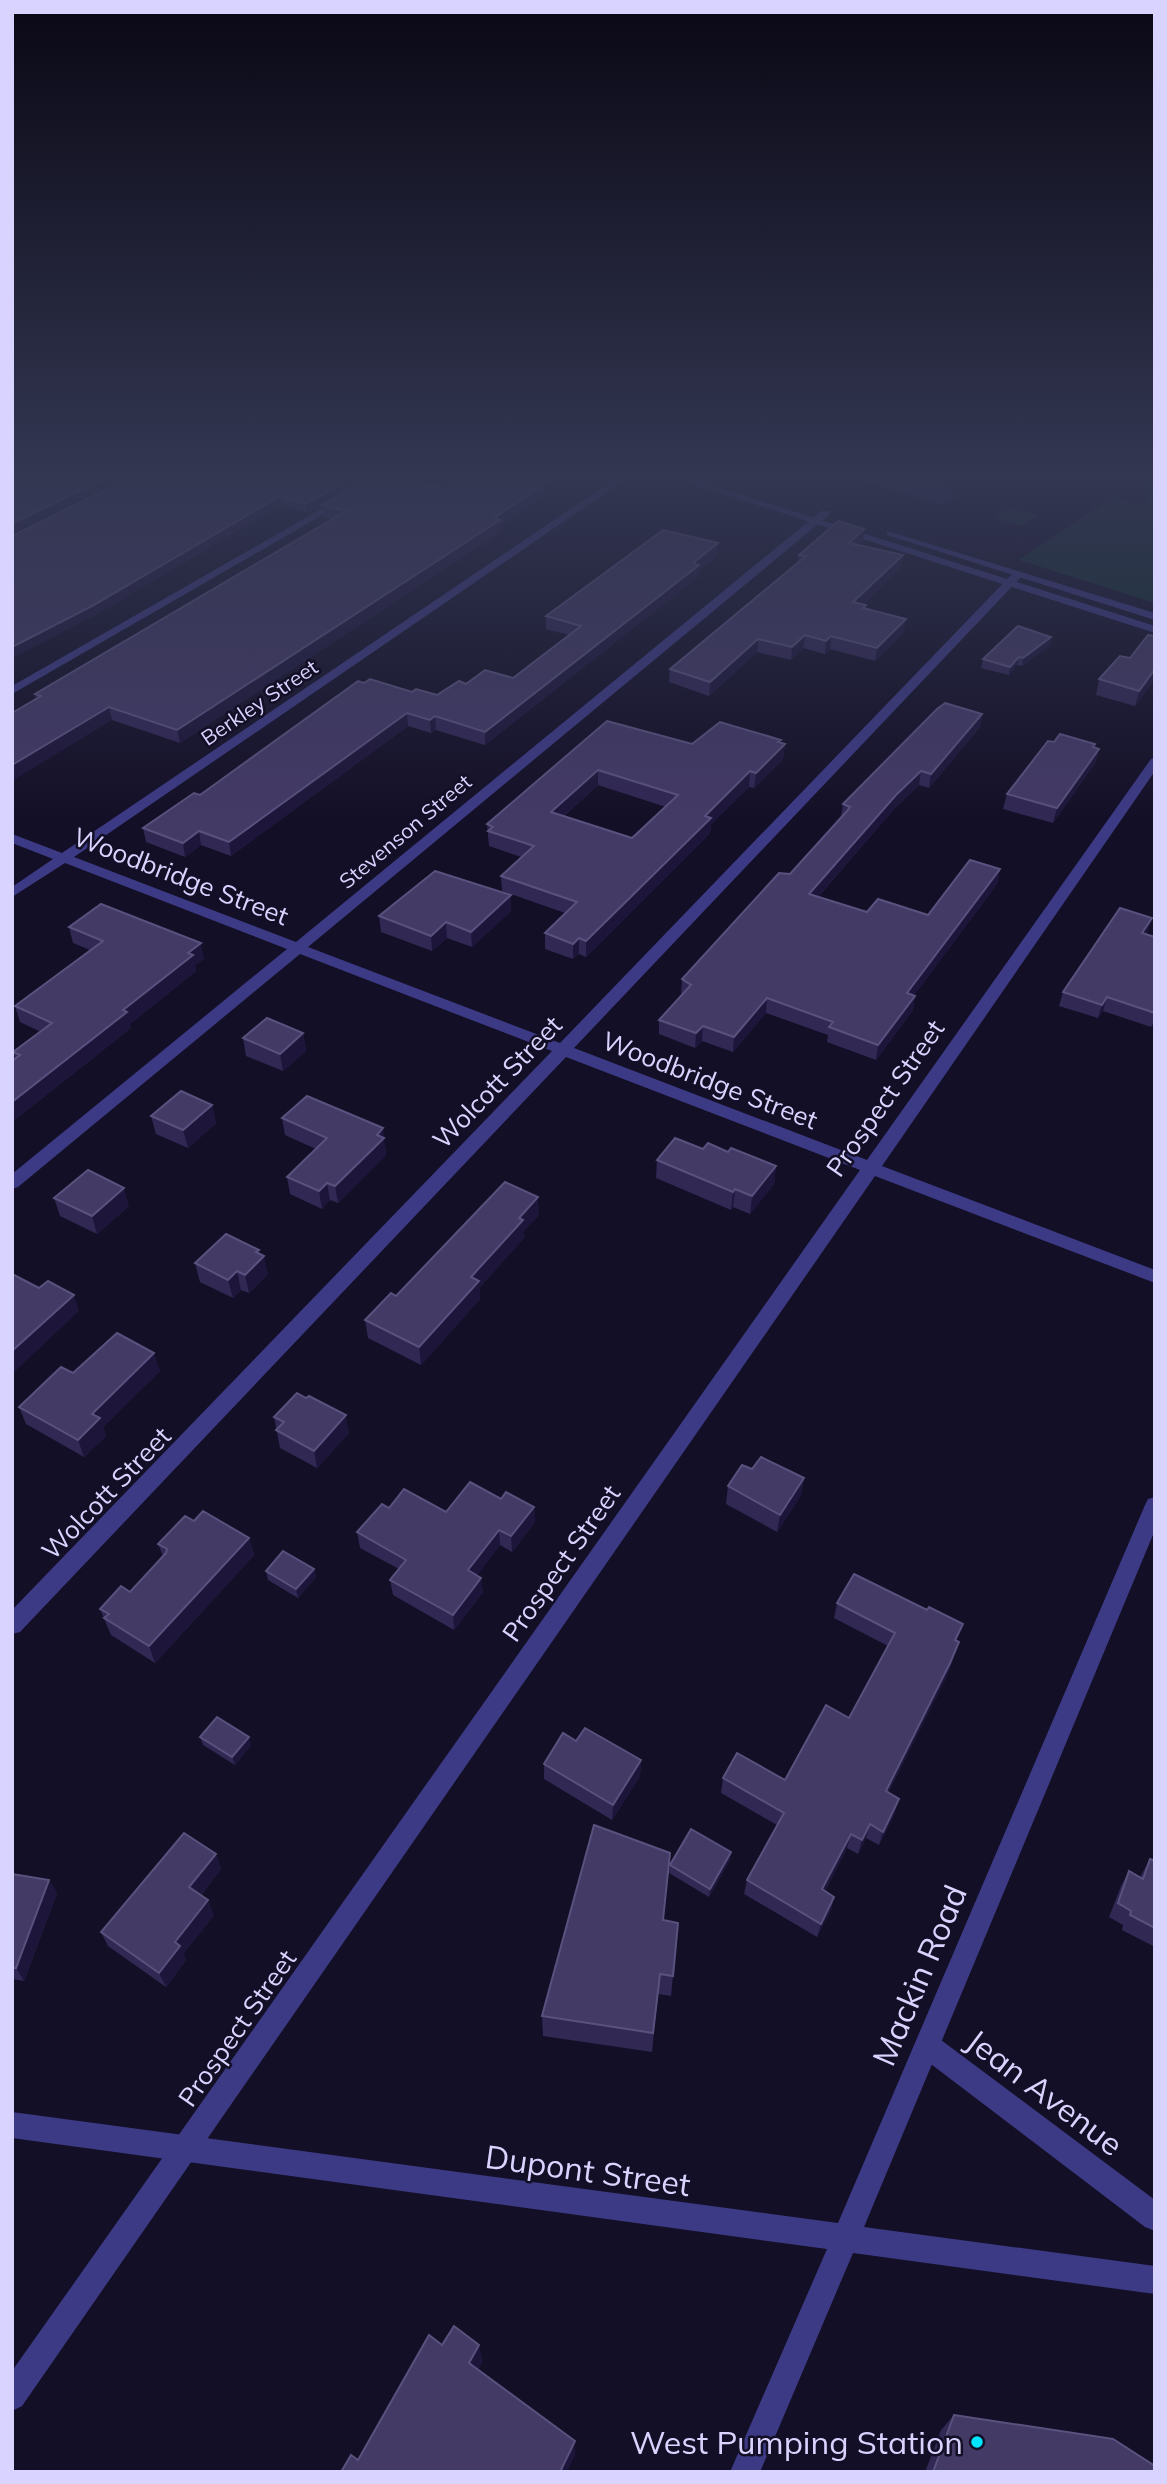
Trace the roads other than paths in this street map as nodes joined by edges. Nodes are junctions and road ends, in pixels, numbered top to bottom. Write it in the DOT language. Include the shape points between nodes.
graph roads {
  1 [pos="190,588"];
  2 [pos="461,588"];
  3 [pos="734,588"];
  4 [pos="1004,588"];
  5 [pos="1037,588"];
  6 [pos="1046,588"];
  7 [pos="1155,617"];
  8 [pos="1155,631"];
  9 [pos="12,691"];
  10 [pos="1155,762"];
  11 [pos="12,838"];
  12 [pos="65,858"];
  13 [pos="12,893"];
  14 [pos="298,947"];
  15 [pos="562,1050"];
  16 [pos="871,1167"];
  17 [pos="12,1183"];
  18 [pos="1155,1277"];
  19 [pos="1155,1505"];
  20 [pos="12,1626"];
  21 [pos="928,2046"];
  22 [pos="12,2126"];
  23 [pos="186,2150"];
  24 [pos="1155,2217"];
  25 [pos="844,2239"];
  26 [pos="1155,2280"];
  27 [pos="12,2396"];
  28 [pos="745,2472"];
  1 -- 9 [label="street"];
  2 -- 12 [label="street, Berkley Street"];
  3 -- 14 [label="street, Stevenson Street"];
  4 -- 15 [label="street, Wolcott Street"];
  5 -- 8 [label="street"];
  6 -- 7 [label="street"];
  10 -- 16 [label="street, Prospect Street"];
  11 -- 12 [label="street, Woodbridge Street"];
  12 -- 13 [label="street, Berkley Street"];
  12 -- 14 [label="street, Woodbridge Street"];
  14 -- 15 [label="street, Woodbridge Street"];
  14 -- 17 [label="street, Stevenson Street"];
  15 -- 16 [label="street, Woodbridge Street"];
  15 -- 20 [label="street, Wolcott Street"];
  16 -- 18 [label="street, Woodbridge Street"];
  16 -- 23 [label="street, Prospect Street"];
  19 -- 21 [label="street, Mackin Road"];
  21 -- 24 [label="street, Jean Avenue"];
  21 -- 25 [label="street, Mackin Road"];
  22 -- 23 [label="street, Dupont Street"];
  23 -- 25 [label="street, Dupont Street"];
  23 -- 27 [label="street, Prospect Street"];
  25 -- 26 [label="street, Dupont Street"];
  25 -- 28 [label="street, Mackin Road"];
}
